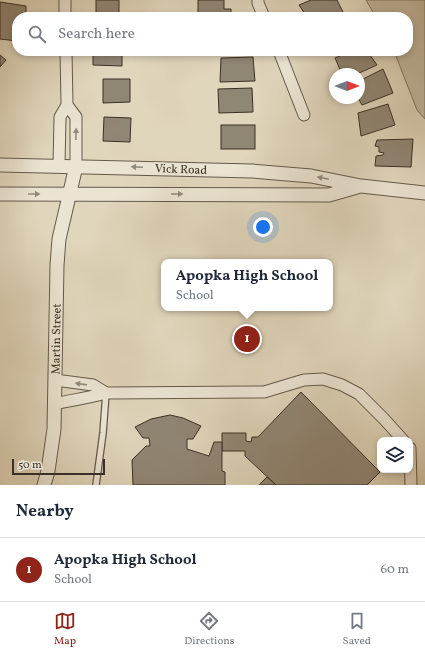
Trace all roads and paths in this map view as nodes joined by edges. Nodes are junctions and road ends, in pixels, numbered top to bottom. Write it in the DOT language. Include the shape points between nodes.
graph roads {
  1 [pos="65,0"];
  2 [pos="258,0"];
  3 [pos="65,12"];
  4 [pos="262,12"];
  5 [pos="66,56"];
  6 [pos="281,56"];
  7 [pos="67,105"];
  8 [pos="304,115"];
  9 [pos="0,165"];
  10 [pos="59,166"];
  11 [pos="76,166"];
  12 [pos="361,186"];
  13 [pos="425,193"];
  14 [pos="0,194"];
  15 [pos="68,194"];
  16 [pos="55,380"];
  17 [pos="106,393"];
  18 [pos="54,404"];
  19 [pos="400,437"];
  20 [pos="411,473"];
  21 [pos="44,485"];
  22 [pos="96,485"];
  23 [pos="411,485"];
  1 -- 3 [label="street"];
  2 -- 4 [label="street"];
  5 -- 7 [label="street"];
  6 -- 8 [label="street"];
  7 -- 10 [label="street" via="60,117"];
  11 -- 7 [label="street, one-way" via="76,117"];
  9 -- 10 [label="street, Vick Road"];
  10 -- 11 [label="street, Vick Road"];
  10 -- 15 [label="street, Martin Street"];
  12 -- 11 [label="street, Vick Road, one-way" via="311,176 252,170"];
  11 -- 15 [label="street, Martin Street"];
  12 -- 13 [label="street, Vick Road"];
  15 -- 12 [label="street, Vick Road, one-way" via="329,195"];
  14 -- 15 [label="street, Vick Road, one-way"];
  15 -- 16 [label="street, Martin Street" via="59,238 57,265"];
  17 -- 16 [label="street, one-way" via="93,385"];
  16 -- 18 [label="street, Martin Street"];
  17 -- 18 [label="street"];
  17 -- 19 [label="street" via="264,392 289,383 323,378 359,394"];
  17 -- 22 [label="lane" via="104,434"];
  18 -- 21 [label="street, Martin Street" via="54,429"];
  20 -- 23 [label="street"];
}
